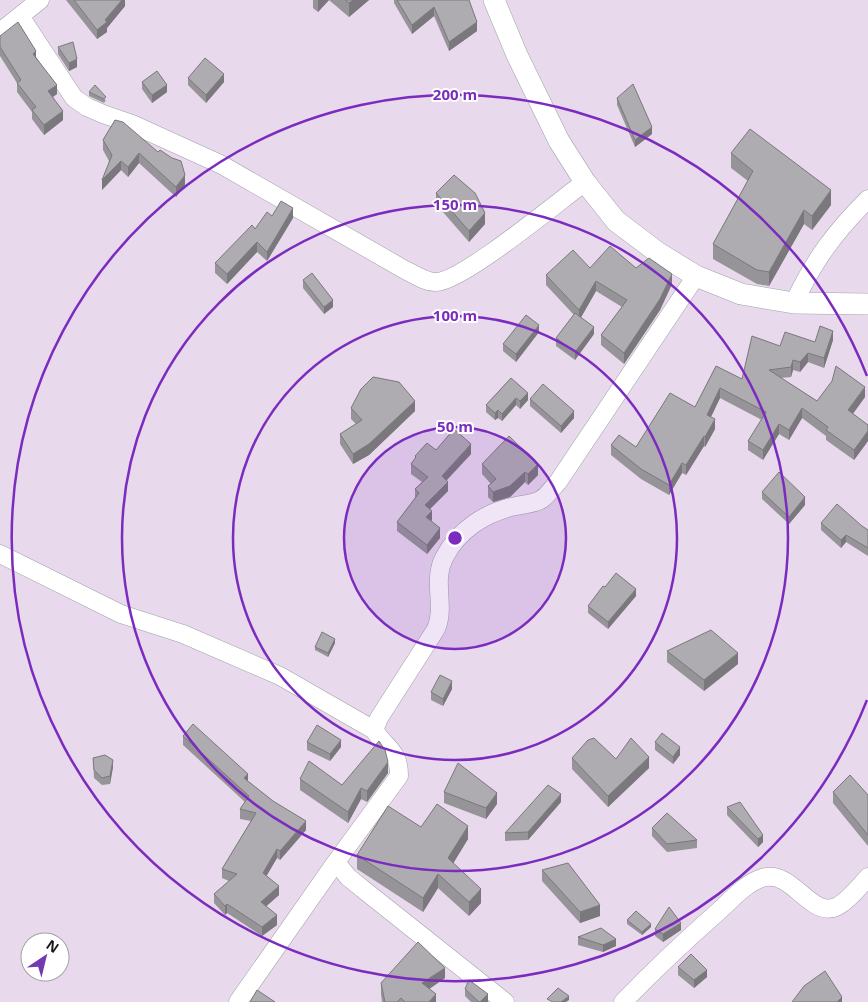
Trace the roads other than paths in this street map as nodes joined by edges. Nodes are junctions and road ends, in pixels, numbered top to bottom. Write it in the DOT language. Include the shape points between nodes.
graph roads {
  1 [pos="40,0"];
  2 [pos="494,0"];
  3 [pos="20,16"];
  4 [pos="0,32"];
  5 [pos="585,182"];
  6 [pos="868,199"];
  7 [pos="696,276"];
  8 [pos="794,303"];
  9 [pos="868,304"];
  10 [pos="0,554"];
  11 [pos="374,730"];
  12 [pos="336,862"];
  13 [pos="868,877"];
  14 [pos="238,1002"];
  15 [pos="504,1002"];
  16 [pos="623,1002"];
  1 -- 3 [label="street"];
  2 -- 5 [label="main road" via="555,133"];
  3 -- 4 [label="street"];
  3 -- 5 [label="street" via="74,98 87,107 222,165 405,270 435,283 473,266"];
  5 -- 7 [label="main road" via="616,221"];
  6 -- 8 [label="street" via="832,237 807,275"];
  7 -- 8 [label="main road" via="741,294"];
  7 -- 11 [label="street" via="558,482 542,499 483,517 453,542 442,560 438,580 440,620"];
  8 -- 9 [label="main road"];
  10 -- 11 [label="street" via="121,614 183,634 280,676"];
  11 -- 12 [label="street" via="399,763 399,776"];
  12 -- 14 [label="street"];
  12 -- 15 [label="street" via="348,877"];
  13 -- 16 [label="street" via="839,906 828,910 819,907 784,879 760,878 672,952"];
}
